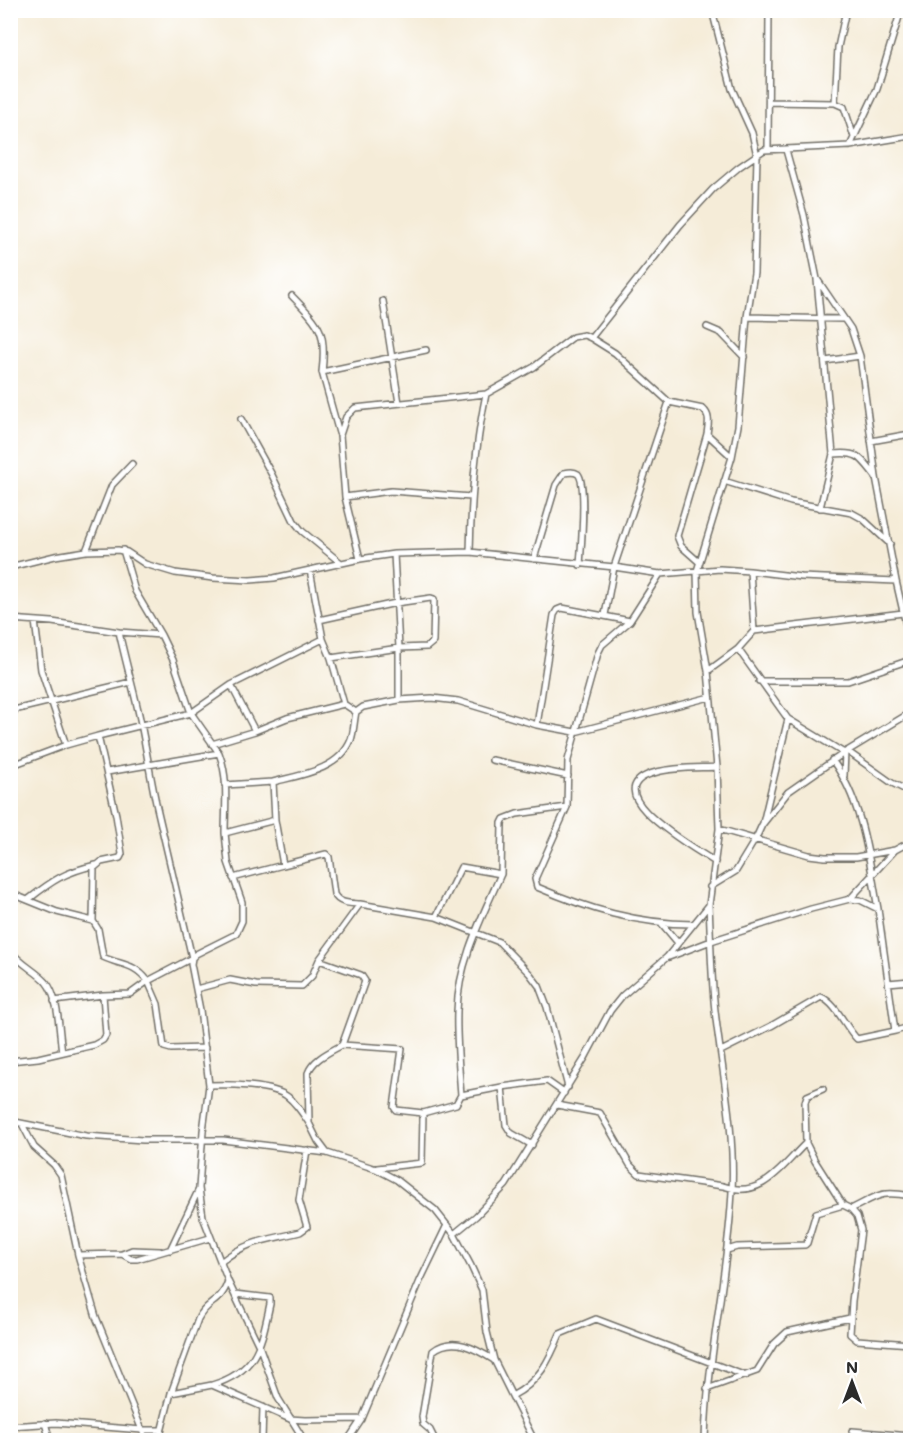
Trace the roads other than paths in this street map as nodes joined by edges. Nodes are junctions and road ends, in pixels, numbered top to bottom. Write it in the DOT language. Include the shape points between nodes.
graph roads {
  1 [pos="712,10"];
  2 [pos="769,10"];
  3 [pos="846,10"];
  4 [pos="903,10"];
  5 [pos="910,22"];
  6 [pos="770,102"];
  7 [pos="835,103"];
  8 [pos="910,136"];
  9 [pos="854,137"];
  10 [pos="850,146"];
  11 [pos="768,149"];
  12 [pos="786,150"];
  13 [pos="757,156"];
  14 [pos="817,279"];
  15 [pos="292,296"];
  16 [pos="382,302"];
  17 [pos="747,317"];
  18 [pos="819,318"];
  19 [pos="844,319"];
  20 [pos="707,327"];
  21 [pos="591,338"];
  22 [pos="426,350"];
  23 [pos="860,356"];
  24 [pos="392,357"];
  25 [pos="744,357"];
  26 [pos="825,361"];
  27 [pos="322,372"];
  28 [pos="486,394"];
  29 [pos="669,402"];
  30 [pos="399,403"];
  31 [pos="241,419"];
  32 [pos="707,434"];
  33 [pos="910,434"];
  34 [pos="340,435"];
  35 [pos="871,441"];
  36 [pos="833,454"];
  37 [pos="732,457"];
  38 [pos="132,464"];
  39 [pos="876,477"];
  40 [pos="724,481"];
  41 [pos="345,497"];
  42 [pos="471,497"];
  43 [pos="820,508"];
  44 [pos="890,544"];
  45 [pos="123,550"];
  46 [pos="86,551"];
  47 [pos="470,552"];
  48 [pos="394,554"];
  49 [pos="360,559"];
  50 [pos="534,560"];
  51 [pos="699,562"];
  52 [pos="341,563"];
  53 [pos="580,565"];
  54 [pos="10,567"];
  55 [pos="614,567"];
  56 [pos="310,570"];
  57 [pos="697,570"];
  58 [pos="750,571"];
  59 [pos="660,574"];
  60 [pos="896,581"];
  61 [pos="396,603"];
  62 [pos="903,613"];
  63 [pos="605,615"];
  64 [pos="10,620"];
  65 [pos="320,620"];
  66 [pos="35,621"];
  67 [pos="630,621"];
  68 [pos="754,631"];
  69 [pos="119,633"];
  70 [pos="161,635"];
  71 [pos="323,639"];
  72 [pos="910,642"];
  73 [pos="399,648"];
  74 [pos="738,649"];
  75 [pos="331,658"];
  76 [pos="910,660"];
  77 [pos="708,670"];
  78 [pos="759,681"];
  79 [pos="131,682"];
  80 [pos="231,685"];
  81 [pos="710,697"];
  82 [pos="399,700"];
  83 [pos="50,702"];
  84 [pos="344,705"];
  85 [pos="10,711"];
  86 [pos="356,712"];
  87 [pos="191,713"];
  88 [pos="910,713"];
  89 [pos="788,719"];
  90 [pos="141,724"];
  91 [pos="537,725"];
  92 [pos="255,731"];
  93 [pos="575,732"];
  94 [pos="98,736"];
  95 [pos="212,744"];
  96 [pos="66,745"];
  97 [pos="834,749"];
  98 [pos="845,752"];
  99 [pos="219,753"];
  100 [pos="492,760"];
  101 [pos="833,760"];
  102 [pos="148,764"];
  103 [pos="10,766"];
  104 [pos="717,767"];
  105 [pos="106,772"];
  106 [pos="568,776"];
  107 [pos="843,776"];
  108 [pos="273,782"];
  109 [pos="225,785"];
  110 [pos="910,792"];
  111 [pos="567,807"];
  112 [pos="275,820"];
  113 [pos="762,825"];
  114 [pos="719,829"];
  115 [pos="225,833"];
  116 [pos="756,838"];
  117 [pos="910,842"];
  118 [pos="895,850"];
  119 [pos="868,855"];
  120 [pos="715,862"];
  121 [pos="96,865"];
  122 [pos="284,865"];
  123 [pos="501,874"];
  124 [pos="872,876"];
  125 [pos="233,878"];
  126 [pos="710,886"];
  127 [pos="10,893"];
  128 [pos="29,899"];
  129 [pos="850,899"];
  130 [pos="360,904"];
  131 [pos="709,905"];
  132 [pos="878,909"];
  133 [pos="436,917"];
  134 [pos="93,921"];
  135 [pos="662,924"];
  136 [pos="693,924"];
  137 [pos="476,932"];
  138 [pos="711,941"];
  139 [pos="678,943"];
  140 [pos="10,950"];
  141 [pos="667,957"];
  142 [pos="192,958"];
  143 [pos="319,960"];
  144 [pos="148,981"];
  145 [pos="910,981"];
  146 [pos="888,983"];
  147 [pos="196,989"];
  148 [pos="103,995"];
  149 [pos="54,1001"];
  150 [pos="910,1027"];
  151 [pos="895,1031"];
  152 [pos="342,1045"];
  153 [pos="205,1048"];
  154 [pos="721,1051"];
  155 [pos="62,1052"];
  156 [pos="10,1061"];
  157 [pos="208,1085"];
  158 [pos="502,1087"];
  159 [pos="568,1087"];
  160 [pos="823,1089"];
  161 [pos="564,1093"];
  162 [pos="460,1095"];
  163 [pos="557,1105"];
  164 [pos="423,1113"];
  165 [pos="10,1121"];
  166 [pos="309,1123"];
  167 [pos="22,1124"];
  168 [pos="202,1139"];
  169 [pos="806,1143"];
  170 [pos="532,1145"];
  171 [pos="307,1150"];
  172 [pos="327,1153"];
  173 [pos="375,1169"];
  174 [pos="199,1188"];
  175 [pos="732,1190"];
  176 [pos="910,1196"];
  177 [pos="843,1205"];
  178 [pos="851,1209"];
  179 [pos="447,1225"];
  180 [pos="454,1234"];
  181 [pos="210,1238"];
  182 [pos="167,1250"];
  183 [pos="727,1250"];
  184 [pos="78,1255"];
  185 [pos="222,1261"];
  186 [pos="228,1281"];
  187 [pos="235,1294"];
  188 [pos="850,1318"];
  189 [pos="910,1344"];
  190 [pos="260,1348"];
  191 [pos="494,1360"];
  192 [pos="711,1362"];
  193 [pos="746,1376"];
  194 [pos="212,1385"];
  195 [pos="707,1389"];
  196 [pos="171,1393"];
  197 [pos="512,1396"];
  198 [pos="263,1407"];
  199 [pos="290,1419"];
  200 [pos="362,1419"];
  201 [pos="45,1423"];
  202 [pos="10,1426"];
  203 [pos="142,1430"];
  204 [pos="161,1430"];
  205 [pos="852,1431"];
  206 [pos="910,1436"];
  207 [pos="50,1440"];
  208 [pos="146,1440"];
  209 [pos="159,1440"];
  210 [pos="262,1440"];
  211 [pos="304,1440"];
  212 [pos="348,1440"];
  213 [pos="435,1440"];
  214 [pos="534,1440"];
  215 [pos="705,1440"];
  1 -- 13 [label="street" via="732,89 752,133"];
  2 -- 6 [label="street"];
  3 -- 7 [label="street" via="838,47"];
  4 -- 5 [label="street"];
  4 -- 9 [label="street" via="877,89"];
  6 -- 7 [label="street"];
  6 -- 11 [label="street"];
  7 -- 9 [label="street" via="844,107"];
  8 -- 10 [label="street"];
  9 -- 10 [label="street"];
  10 -- 12 [label="street"];
  11 -- 12 [label="street"];
  11 -- 13 [label="street"];
  12 -- 14 [label="street"];
  13 -- 17 [label="street" via="754,273"];
  13 -- 21 [label="street" via="713,189 680,225"];
  14 -- 18 [label="street"];
  14 -- 19 [label="street"];
  15 -- 27 [label="street" via="320,329 324,345"];
  16 -- 24 [label="street"];
  17 -- 18 [label="street"];
  17 -- 25 [label="street"];
  18 -- 19 [label="street"];
  18 -- 26 [label="street"];
  19 -- 23 [label="street"];
  20 -- 25 [label="street" via="722,333"];
  21 -- 28 [label="street" via="573,337 534,368"];
  21 -- 29 [label="street" via="615,353"];
  22 -- 24 [label="street"];
  23 -- 26 [label="street"];
  23 -- 35 [label="street"];
  24 -- 27 [label="street"];
  24 -- 30 [label="street"];
  25 -- 37 [label="street"];
  26 -- 36 [label="street"];
  27 -- 34 [label="street"];
  28 -- 30 [label="street"];
  28 -- 42 [label="street"];
  29 -- 32 [label="street" via="703,409 708,417"];
  29 -- 55 [label="street"];
  30 -- 34 [label="street" via="355,408 346,417"];
  31 -- 52 [label="street" via="294,521"];
  32 -- 37 [label="street"];
  32 -- 51 [label="street" via="677,536 681,546"];
  33 -- 35 [label="street"];
  34 -- 41 [label="street"];
  35 -- 39 [label="street"];
  36 -- 39 [label="street" via="858,455"];
  36 -- 43 [label="street"];
  37 -- 40 [label="street"];
  38 -- 46 [label="street" via="112,485"];
  39 -- 44 [label="street"];
  40 -- 43 [label="street"];
  40 -- 51 [label="street"];
  41 -- 42 [label="street" via="391,491"];
  41 -- 49 [label="street"];
  42 -- 47 [label="street"];
  43 -- 44 [label="street" via="852,513"];
  44 -- 60 [label="street"];
  45 -- 46 [label="street"];
  45 -- 56 [label="street" via="154,567 213,578 250,580"];
  45 -- 70 [label="street" via="135,591"];
  46 -- 54 [label="street"];
  47 -- 48 [label="street"];
  47 -- 50 [label="street"];
  48 -- 49 [label="street"];
  48 -- 61 [label="street"];
  49 -- 52 [label="street"];
  50 -- 53 [label="street"];
  50 -- 53 [label="street" via="556,484 564,473 571,472 580,476 582,492"];
  51 -- 57 [label="street"];
  52 -- 56 [label="street"];
  53 -- 55 [label="street"];
  55 -- 59 [label="street"];
  55 -- 63 [label="street"];
  56 -- 65 [label="street"];
  57 -- 58 [label="street"];
  57 -- 59 [label="street"];
  57 -- 77 [label="street" via="699,628"];
  58 -- 60 [label="street"];
  58 -- 68 [label="street"];
  59 -- 67 [label="street"];
  60 -- 62 [label="street"];
  61 -- 65 [label="street"];
  61 -- 73 [label="street"];
  61 -- 73 [label="street" via="434,599 431,644"];
  62 -- 68 [label="street"];
  62 -- 72 [label="street"];
  63 -- 67 [label="street"];
  63 -- 91 [label="street" via="562,608 554,615"];
  64 -- 66 [label="street"];
  65 -- 71 [label="street"];
  66 -- 69 [label="street"];
  66 -- 83 [label="street" via="39,662"];
  67 -- 93 [label="street" via="598,653"];
  68 -- 74 [label="street"];
  69 -- 70 [label="street"];
  69 -- 79 [label="street"];
  70 -- 87 [label="street"];
  71 -- 75 [label="street"];
  71 -- 80 [label="street"];
  73 -- 75 [label="street"];
  73 -- 82 [label="street"];
  74 -- 77 [label="street"];
  74 -- 78 [label="street"];
  75 -- 84 [label="street"];
  76 -- 78 [label="street" via="848,681"];
  77 -- 81 [label="street"];
  78 -- 89 [label="street"];
  79 -- 83 [label="street"];
  79 -- 90 [label="street"];
  80 -- 87 [label="street"];
  80 -- 92 [label="street"];
  81 -- 93 [label="street"];
  81 -- 104 [label="street"];
  82 -- 86 [label="street"];
  82 -- 91 [label="street" via="458,701"];
  83 -- 85 [label="street"];
  83 -- 96 [label="street"];
  84 -- 86 [label="street"];
  84 -- 92 [label="street" via="287,718"];
  86 -- 108 [label="street" via="351,740 339,758 317,770"];
  87 -- 90 [label="street"];
  87 -- 95 [label="street"];
  88 -- 98 [label="street"];
  89 -- 97 [label="street"];
  89 -- 113 [label="street"];
  90 -- 94 [label="street"];
  90 -- 102 [label="street"];
  91 -- 93 [label="street"];
  92 -- 95 [label="street"];
  93 -- 106 [label="street"];
  94 -- 96 [label="street"];
  94 -- 105 [label="street"];
  95 -- 99 [label="street"];
  96 -- 103 [label="street"];
  97 -- 98 [label="street"];
  97 -- 101 [label="street"];
  98 -- 101 [label="street"];
  98 -- 107 [label="street"];
  98 -- 110 [label="street"];
  99 -- 102 [label="street"];
  99 -- 109 [label="street"];
  100 -- 106 [label="street"];
  101 -- 107 [label="street"];
  101 -- 113 [label="street" via="788,792"];
  102 -- 105 [label="street"];
  102 -- 142 [label="street"];
  104 -- 114 [label="street"];
  104 -- 120 [label="street" via="652,773 638,782 634,795 647,815"];
  105 -- 121 [label="street" via="123,854"];
  106 -- 111 [label="street"];
  107 -- 119 [label="street"];
  108 -- 109 [label="street"];
  108 -- 112 [label="street"];
  109 -- 115 [label="street"];
  111 -- 123 [label="street" via="504,819"];
  111 -- 135 [label="street" via="535,879 537,886 600,910"];
  112 -- 115 [label="street"];
  112 -- 122 [label="street"];
  113 -- 116 [label="street"];
  114 -- 116 [label="street"];
  114 -- 120 [label="street"];
  115 -- 125 [label="street"];
  116 -- 119 [label="street" via="809,855"];
  116 -- 126 [label="street" via="736,871"];
  117 -- 118 [label="street"];
  118 -- 119 [label="street"];
  118 -- 124 [label="street"];
  119 -- 124 [label="street"];
  120 -- 126 [label="street"];
  121 -- 128 [label="street" via="57,877"];
  121 -- 134 [label="street"];
  122 -- 125 [label="street"];
  122 -- 130 [label="street" via="326,854 337,899"];
  123 -- 133 [label="street" via="461,867"];
  123 -- 137 [label="street"];
  124 -- 129 [label="street"];
  124 -- 132 [label="street"];
  125 -- 142 [label="street" via="243,911 240,928 231,938"];
  126 -- 131 [label="street"];
  127 -- 128 [label="street"];
  128 -- 134 [label="street" via="57,912"];
  129 -- 132 [label="street"];
  129 -- 138 [label="street"];
  130 -- 133 [label="street"];
  130 -- 143 [label="street"];
  131 -- 136 [label="street"];
  131 -- 138 [label="street"];
  132 -- 146 [label="street"];
  133 -- 137 [label="street"];
  134 -- 144 [label="street" via="103,957 129,964"];
  135 -- 136 [label="street"];
  135 -- 139 [label="street"];
  136 -- 139 [label="street"];
  137 -- 159 [label="street" via="498,942 539,986"];
  137 -- 162 [label="street" via="465,964 457,1010"];
  138 -- 141 [label="street"];
  138 -- 154 [label="street"];
  139 -- 141 [label="street"];
  140 -- 149 [label="street" via="47,983"];
  141 -- 159 [label="street" via="610,1011"];
  142 -- 144 [label="street"];
  142 -- 147 [label="street"];
  143 -- 147 [label="street" via="302,986 231,980"];
  143 -- 152 [label="street" via="361,975 365,981"];
  144 -- 148 [label="street" via="130,994"];
  144 -- 153 [label="street" via="160,1013 164,1047"];
  145 -- 146 [label="street"];
  146 -- 151 [label="street"];
  147 -- 153 [label="street"];
  148 -- 149 [label="street"];
  148 -- 155 [label="street" via="103,1040"];
  149 -- 155 [label="street"];
  150 -- 151 [label="street"];
  151 -- 154 [label="street" via="857,1039 821,997"];
  152 -- 164 [label="street" via="402,1049 394,1107"];
  152 -- 166 [label="street" via="309,1069"];
  153 -- 157 [label="street"];
  154 -- 175 [label="street" via="729,1107"];
  155 -- 156 [label="street"];
  157 -- 166 [label="street" via="246,1086 287,1096"];
  157 -- 168 [label="street"];
  158 -- 161 [label="street" via="547,1082"];
  158 -- 162 [label="street"];
  158 -- 170 [label="street" via="506,1125 511,1133"];
  159 -- 161 [label="street"];
  160 -- 169 [label="street" via="807,1096 805,1102"];
  161 -- 163 [label="street"];
  162 -- 164 [label="street" via="456,1104"];
  163 -- 170 [label="street"];
  163 -- 175 [label="street" via="600,1113 639,1174"];
  164 -- 173 [label="street" via="422,1163"];
  165 -- 167 [label="street"];
  166 -- 172 [label="street"];
  167 -- 168 [label="street" via="86,1136"];
  167 -- 184 [label="street" via="34,1148 61,1175"];
  168 -- 171 [label="street"];
  168 -- 174 [label="street"];
  169 -- 175 [label="street" via="767,1182"];
  169 -- 177 [label="street"];
  170 -- 180 [label="street" via="506,1185"];
  171 -- 172 [label="street"];
  171 -- 185 [label="street" via="299,1200 307,1227 247,1244"];
  172 -- 173 [label="street"];
  173 -- 179 [label="street" via="425,1200"];
  174 -- 181 [label="street"];
  174 -- 182 [label="street"];
  175 -- 183 [label="street"];
  176 -- 178 [label="street" via="891,1192"];
  177 -- 178 [label="street"];
  177 -- 183 [label="street" via="816,1213 805,1245"];
  178 -- 188 [label="street" via="861,1230"];
  179 -- 180 [label="street"];
  179 -- 200 [label="street"];
  180 -- 191 [label="street" via="482,1290"];
  181 -- 182 [label="street"];
  181 -- 185 [label="street"];
  182 -- 184 [label="street" via="137,1259 122,1254"];
  183 -- 192 [label="street"];
  184 -- 203 [label="street" via="102,1336"];
  185 -- 186 [label="street"];
  186 -- 187 [label="street"];
  186 -- 196 [label="street" via="223,1294 200,1314"];
  187 -- 190 [label="street"];
  187 -- 190 [label="street" via="270,1298"];
  188 -- 189 [label="street" via="850,1334 857,1340"];
  188 -- 193 [label="street" via="787,1332 774,1344 762,1366"];
  190 -- 194 [label="street" via="242,1371"];
  190 -- 199 [label="street"];
  191 -- 197 [label="street"];
  191 -- 213 [label="street" via="465,1344 433,1351 422,1416"];
  192 -- 193 [label="street"];
  192 -- 195 [label="street"];
  192 -- 197 [label="street" via="596,1319 560,1334 550,1360 530,1386"];
  193 -- 195 [label="street"];
  194 -- 196 [label="street"];
  194 -- 198 [label="street"];
  195 -- 215 [label="street"];
  196 -- 204 [label="street"];
  197 -- 214 [label="street"];
  198 -- 199 [label="street"];
  198 -- 210 [label="street"];
  199 -- 200 [label="street"];
  199 -- 211 [label="street"];
  200 -- 212 [label="street"];
  201 -- 202 [label="street"];
  201 -- 203 [label="street"];
  201 -- 207 [label="street"];
  203 -- 204 [label="street"];
  203 -- 208 [label="street"];
  204 -- 209 [label="street"];
  205 -- 206 [label="street"];
}
